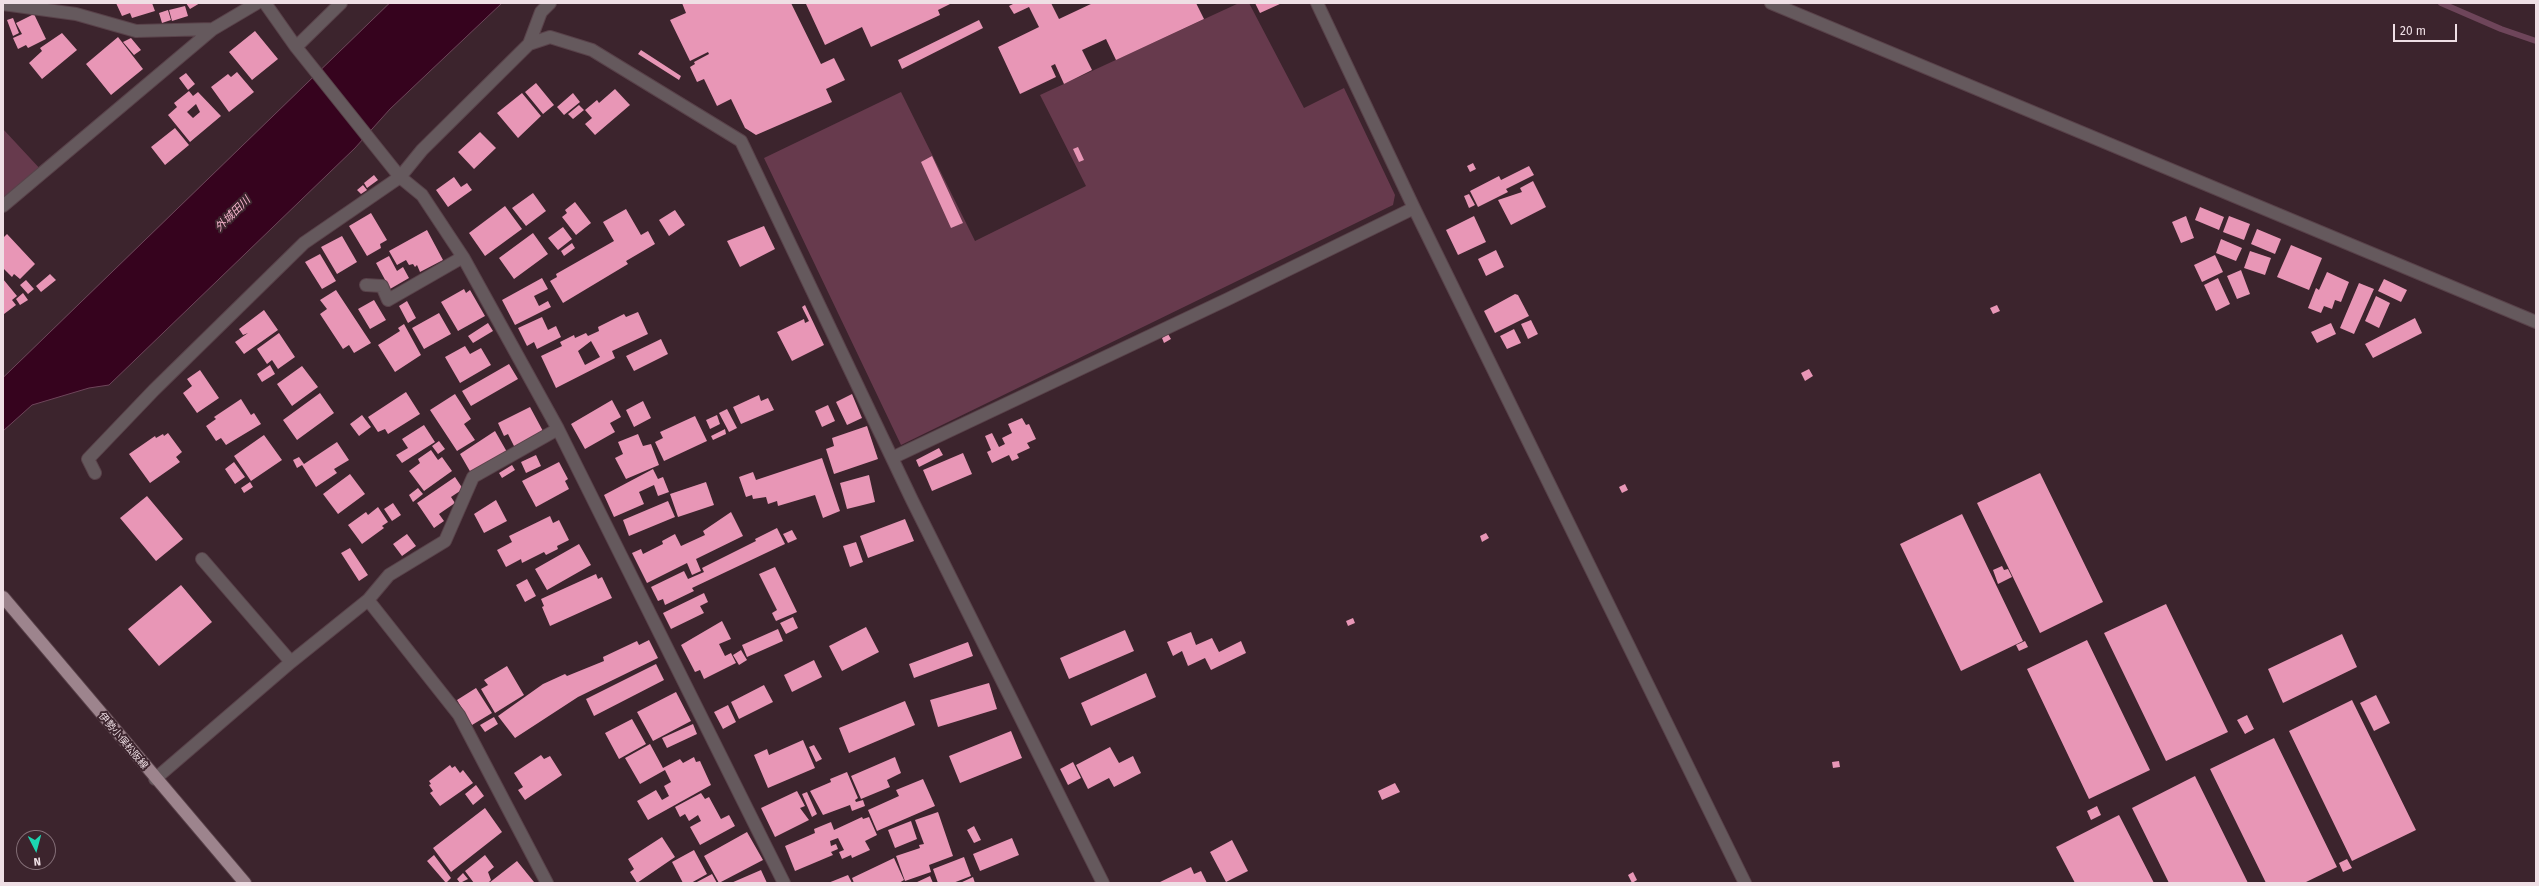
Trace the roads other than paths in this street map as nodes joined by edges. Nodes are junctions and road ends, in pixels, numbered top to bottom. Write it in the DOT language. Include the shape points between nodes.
graph roads {
  1 [pos="257,3"];
  2 [pos="265,3"];
  3 [pos="341,3"];
  4 [pos="550,3"];
  5 [pos="1317,3"];
  6 [pos="1771,3"];
  7 [pos="3,4"];
  8 [pos="213,29"];
  9 [pos="529,44"];
  10 [pos="299,52"];
  11 [pos="400,177"];
  12 [pos="3,206"];
  13 [pos="1414,208"];
  14 [pos="463,257"];
  15 [pos="366,285"];
  16 [pos="2536,322"];
  17 [pos="558,429"];
  18 [pos="894,457"];
  19 [pos="95,473"];
  20 [pos="202,559"];
  21 [pos="3,597"];
  22 [pos="368,600"];
  23 [pos="290,662"];
  24 [pos="155,779"];
  25 [pos="245,883"];
  26 [pos="547,883"];
  27 [pos="784,883"];
  28 [pos="1103,883"];
  29 [pos="1745,883"];
  1 -- 8 [label="street"];
  2 -- 10 [label="street"];
  3 -- 10 [label="street"];
  4 -- 9 [label="street" via="542,12"];
  5 -- 13 [label="street"];
  6 -- 16 [label="street"];
  7 -- 8 [label="street" via="76,14 136,31"];
  8 -- 12 [label="street"];
  9 -- 11 [label="street" via="422,150"];
  9 -- 18 [label="street" via="550,37 592,50 741,141"];
  10 -- 11 [label="street"];
  11 -- 14 [label="street" via="422,195"];
  11 -- 19 [label="street" via="304,243 88,459"];
  13 -- 18 [label="street"];
  13 -- 29 [label="street"];
  14 -- 15 [label="street" via="388,300 382,286"];
  14 -- 17 [label="street"];
  17 -- 22 [label="street" via="473,477 445,541 389,575"];
  17 -- 27 [label="street"];
  18 -- 28 [label="street" via="912,500"];
  20 -- 23 [label="street"];
  21 -- 24 [label="main road, 伊勢小俣松阪線"];
  22 -- 23 [label="street"];
  22 -- 26 [label="street" via="459,715"];
  23 -- 24 [label="street"];
  24 -- 25 [label="main road, 伊勢小俣松阪線"];
}
